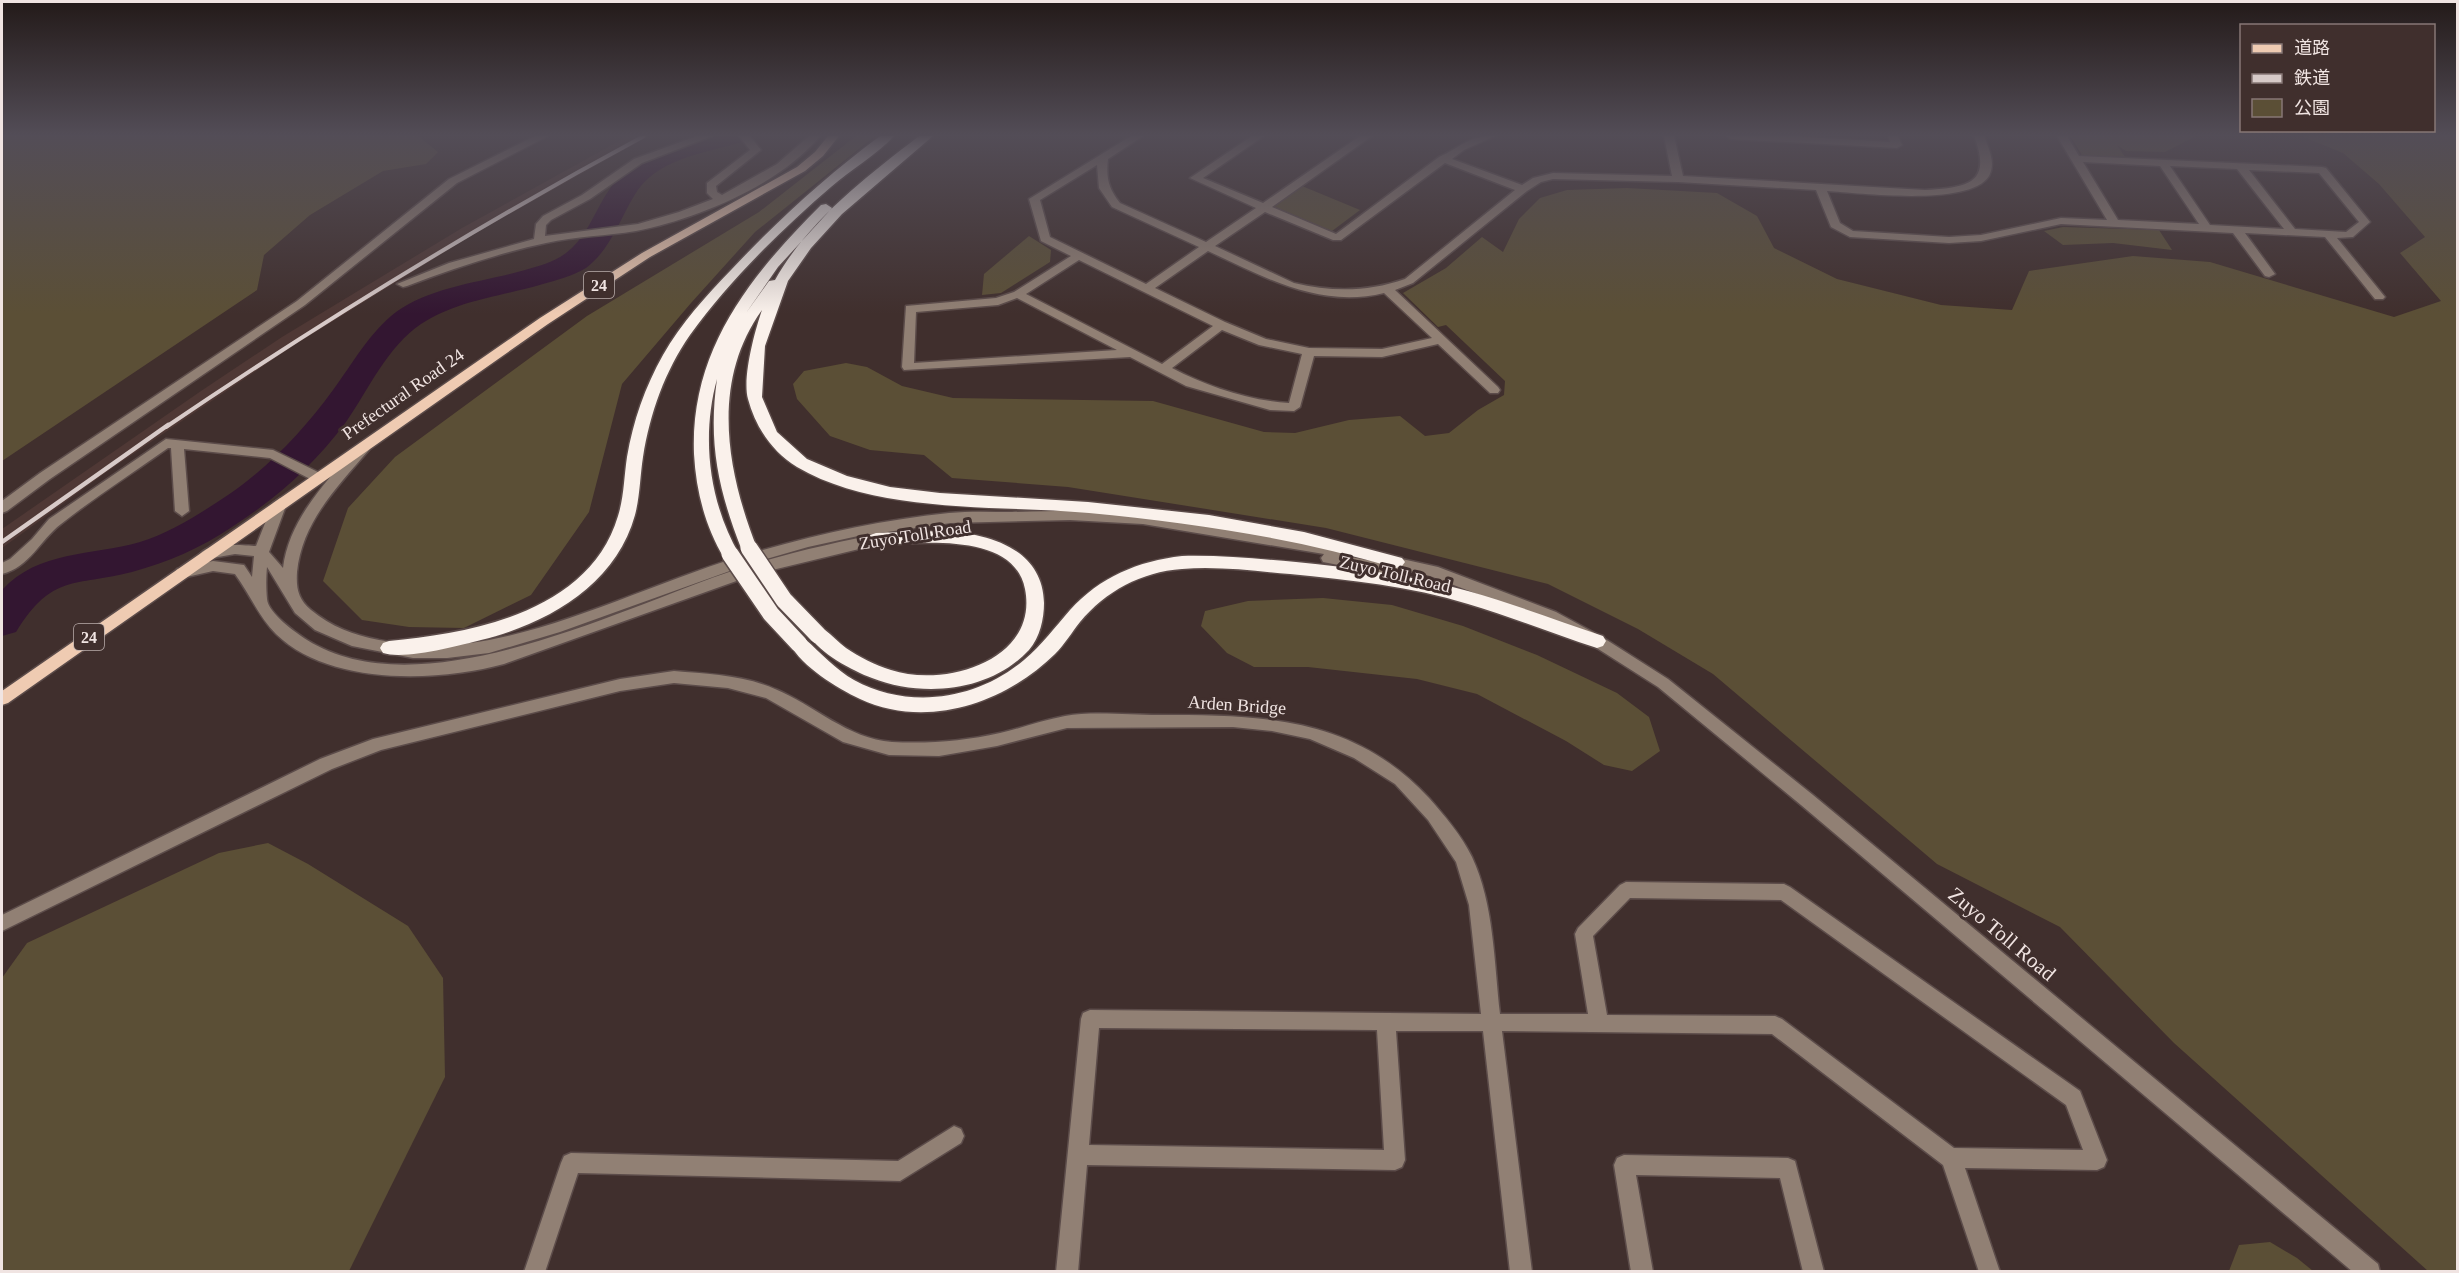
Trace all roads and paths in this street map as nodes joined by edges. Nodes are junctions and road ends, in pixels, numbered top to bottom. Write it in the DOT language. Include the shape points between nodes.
graph roads {
  1 [pos="435,195"];
  2 [pos="588,195"];
  3 [pos="716,195"];
  4 [pos="727,195"];
  5 [pos="753,195"];
  6 [pos="814,195"];
  7 [pos="841,195"];
  8 [pos="858,195"];
  9 [pos="1040,195"];
  10 [pos="1108,195"];
  11 [pos="1237,195"];
  12 [pos="1281,195"];
  13 [pos="1394,195"];
  14 [pos="1515,195"];
  15 [pos="1823,195"];
  16 [pos="2097,195"];
  17 [pos="2185,195"];
  18 [pos="2264,195"];
  19 [pos="2343,195"];
  20 [pos="721,199"];
  21 [pos="1264,207"];
  22 [pos="2114,223"];
  23 [pos="2207,228"];
  24 [pos="2236,229"];
  25 [pos="2292,232"];
  26 [pos="2328,234"];
  27 [pos="539,241"];
  28 [pos="1206,247"];
  29 [pos="1078,256"];
  30 [pos="792,262"];
  31 [pos="2269,274"];
  32 [pos="403,284"];
  33 [pos="1146,289"];
  34 [pos="1388,290"];
  35 [pos="1018,294"];
  36 [pos="2379,297"];
  37 [pos="1221,325"];
  38 [pos="1440,340"];
  39 [pos="1309,352"];
  40 [pos="1134,353"];
  41 [pos="1164,369"];
  42 [pos="1494,390"];
  43 [pos="368,442"];
  44 [pos="177,444"];
  45 [pos="317,477"];
  46 [pos="280,503"];
  47 [pos="2,508"];
  48 [pos="182,511"];
  49 [pos="876,539"];
  50 [pos="261,552"];
  51 [pos="207,554"];
  52 [pos="1396,562"];
  53 [pos="2,569"];
  54 [pos="177,575"];
  55 [pos="288,588"];
  56 [pos="261,599"];
  57 [pos="1597,641"];
  58 [pos="389,648"];
  59 [pos="2,699"];
  60 [pos="2,923"];
  61 [pos="1386,1022"];
  62 [pos="1490,1023"];
  63 [pos="1599,1024"];
  64 [pos="954,1136"];
  65 [pos="1078,1155"];
  66 [pos="1951,1158"];
  67 [pos="534,1272"];
  68 [pos="1067,1272"];
  69 [pos="1521,1272"];
  70 [pos="1642,1272"];
  71 [pos="1814,1272"];
  72 [pos="1990,1272"];
  73 [pos="2370,1272"];
  1 -- 47 [label="street" via="301,303"];
  2 -- 27 [label="street" via="547,218 541,224"];
  3 -- 20 [label="street"];
  4 -- 20 [label="street"];
  5 -- 43 [label="main road, Prefectural Road 24 / 24" via="646,255"];
  6 -- 58 [label="highway" via="715,294 679,341 644,412 625,522 614,548 585,582 546,608 500,629 444,643"];
  7 -- 57 [label="highway, bridge" via="770,266 734,318 716,357 700,437 710,507 730,554 771,614 832,675 864,693 920,706 973,698 998,689 1028,669 1099,593 1127,575 1165,564 1196,561 1315,571 1415,585 1467,597"];
  8 -- 30 [label="highway"];
  9 -- 29 [label="street" via="1034,199 1045,240"];
  10 -- 28 [label="street" via="1116,205"];
  11 -- 21 [label="street"];
  12 -- 21 [label="street"];
  13 -- 21 [label="street" via="1337,238"];
  14 -- 34 [label="street" via="1409,281"];
  15 -- 22 [label="street" via="1835,225 1850,234 1949,240 1981,238 2061,221"];
  16 -- 22 [label="street"];
  17 -- 23 [label="street"];
  18 -- 25 [label="street"];
  19 -- 26 [label="street" via="2365,222 2349,235"];
  20 -- 27 [label="street" via="642,227"];
  21 -- 28 [label="street"];
  22 -- 23 [label="street"];
  23 -- 24 [label="street"];
  24 -- 25 [label="street"];
  24 -- 31 [label="street"];
  25 -- 26 [label="street"];
  26 -- 36 [label="street"];
  27 -- 32 [label="street"];
  28 -- 33 [label="street"];
  28 -- 34 [label="street" via="1290,285 1315,292 1340,295"];
  29 -- 33 [label="street"];
  29 -- 35 [label="street"];
  30 -- 49 [label="highway, bridge" via="762,298 740,335 721,401 723,475 749,548 784,600 818,635 844,657 876,674 920,684 965,679 1022,646 1032,626 1037,601 1035,585 1016,558 1002,549 963,539"];
  30 -- 52 [label="highway" via="773,299 758,349 756,403 774,440 794,458 827,476 884,491 960,501 1148,513 1341,544"];
  33 -- 37 [label="street"];
  34 -- 38 [label="street"];
  35 -- 40 [label="street"];
  35 -- 40 [label="street" via="998,301 910,309 908,367"];
  37 -- 39 [label="street" via="1263,342"];
  37 -- 41 [label="street"];
  38 -- 39 [label="street" via="1382,352"];
  38 -- 42 [label="street"];
  39 -- 41 [label="street" via="1294,407 1270,406 1225,394 1190,383"];
  40 -- 41 [label="street"];
  43 -- 45 [label="main road, Prefectural Road 24 / 24"];
  43 -- 55 [label="street" via="304,524 292,555"];
  44 -- 45 [label="street" via="279,456"];
  44 -- 48 [label="street"];
  44 -- 53 [label="street" via="166,442 63,516 15,563"];
  45 -- 46 [label="main road, Prefectural Road 24 / 24"];
  46 -- 50 [label="street"];
  46 -- 51 [label="main road, Prefectural Road 24 / 24"];
  49 -- 56 [label="street, Zuyo Toll Road" via="751,570 491,662 441,669 376,668 336,660 285,634"];
  49 -- 57 [label="street, Zuyo Toll Road" via="952,527 1040,522 1200,536 1422,577 1514,607"];
  50 -- 51 [label="street" via="235,549"];
  50 -- 55 [label="street, Zuyo Toll Road"];
  50 -- 56 [label="street"];
  51 -- 54 [label="main road, Prefectural Road 24 / 24"];
  52 -- 57 [label="street, Zuyo Toll Road" via="1515,601"];
  52 -- 58 [label="street, Zuyo Toll Road" via="1143,519 1070,515 951,518 858,531 788,547 489,648 413,652"];
  54 -- 56 [label="street, Zuyo Toll Road" via="205,567 239,569"];
  54 -- 59 [label="main road, Prefectural Road 24 / 24"];
  55 -- 58 [label="street, Zuyo Toll Road" via="300,609 320,626 352,640"];
  57 -- 73 [label="street, Zuyo Toll Road" via="1663,683 1716,724"];
  60 -- 62 [label="street, Arden Bridge" via="326,764 379,744 620,685 674,677 728,682 770,693 849,737 889,748 939,749 997,740 1067,722 1233,721 1312,733 1360,753 1401,779 1434,814 1464,859 1478,905"];
  61 -- 62 [label="street"];
  61 -- 65 [label="street" via="1090,1019"];
  61 -- 65 [label="street" via="1395,1160"];
  62 -- 63 [label="street"];
  62 -- 69 [label="street, Arden Bridge"];
  63 -- 66 [label="street" via="1775,1025"];
  63 -- 66 [label="street" via="1584,934 1626,890 1784,892 2073,1098 2097,1160"];
  64 -- 67 [label="street" via="900,1171 571,1163"];
  65 -- 68 [label="street"];
  66 -- 72 [label="street"];
  70 -- 71 [label="street" via="1624,1165 1788,1168"];
}
